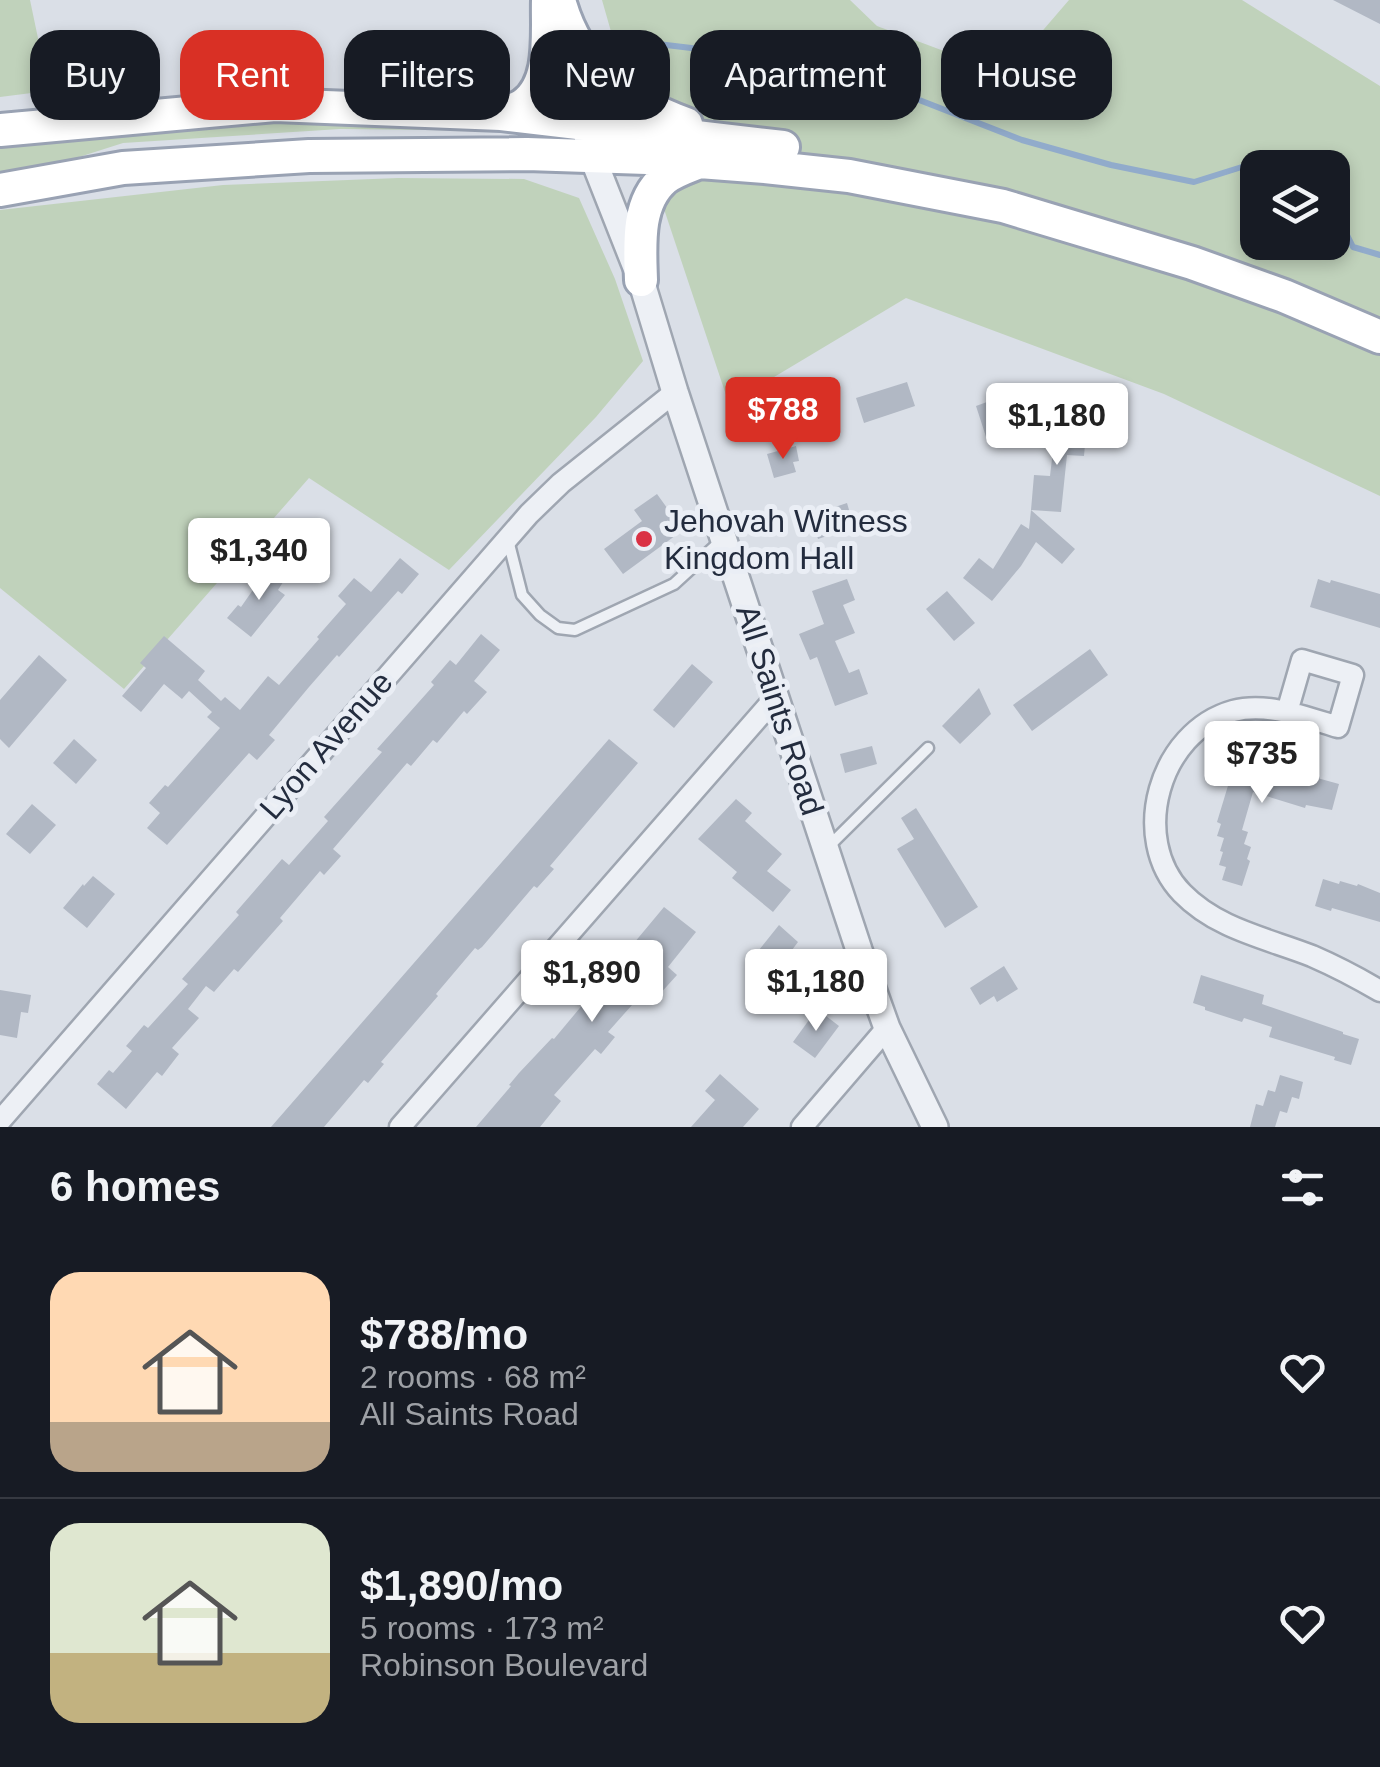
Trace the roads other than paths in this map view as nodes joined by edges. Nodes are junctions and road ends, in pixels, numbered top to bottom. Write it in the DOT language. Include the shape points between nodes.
graph roads {
  1 [pos="554,0"];
  2 [pos="344,108"];
  3 [pos="510,111"];
  4 [pos="510,115"];
  5 [pos="583,122"];
  6 [pos="2,129"];
  7 [pos="808,150"];
  8 [pos="592,156"];
  9 [pos="702,161"];
  10 [pos="0,190"];
  11 [pos="1003,206"];
  12 [pos="641,280"];
  13 [pos="1380,337"];
  14 [pos="674,392"];
  15 [pos="507,538"];
  16 [pos="723,539"];
  17 [pos="776,697"];
  18 [pos="1286,712"];
  19 [pos="928,748"];
  20 [pos="826,850"];
  21 [pos="1380,991"];
  22 [pos="887,1028"];
  23 [pos="0,1121"];
  24 [pos="400,1127"];
  25 [pos="802,1127"];
  26 [pos="935,1127"];
  1 -- 3 [label="main road" via="543,78 522,106"];
  1 -- 5 [label="street, All Saints Road"];
  1 -- 7 [label="main road" via="593,67 639,104 692,126"];
  2 -- 6 [label="main road" via="275,105"];
  4 -- 5 [label="main road"];
  5 -- 7 [label="main road"];
  5 -- 8 [label="street, All Saints Road"];
  7 -- 11 [label="main road" via="928,176"];
  8 -- 9 [label="main road"];
  8 -- 10 [label="main road" via="308,156 124,168"];
  8 -- 12 [label="street, All Saints Road"];
  9 -- 11 [label="main road" via="849,176"];
  9 -- 12 [label="main road" via="664,179 646,204"];
  11 -- 13 [label="main road" via="1192,263"];
  12 -- 14 [label="street, All Saints Road"];
  14 -- 15 [label="street, Lyon Avenue" via="561,483"];
  14 -- 16 [label="street, All Saints Road"];
  15 -- 16 [label="lane" via="522,594 558,628 575,630 674,584"];
  15 -- 23 [label="street, Lyon Avenue"];
  16 -- 17 [label="street, All Saints Road"];
  17 -- 20 [label="street, All Saints Road"];
  17 -- 24 [label="street"];
  18 -- 21 [label="street" via="1234,711 1180,748 1163,775 1156,808 1165,867 1205,914"];
  19 -- 20 [label="lane"];
  20 -- 22 [label="street, All Saints Road"];
  22 -- 25 [label="street"];
  22 -- 26 [label="street, All Saints Road"];
}
